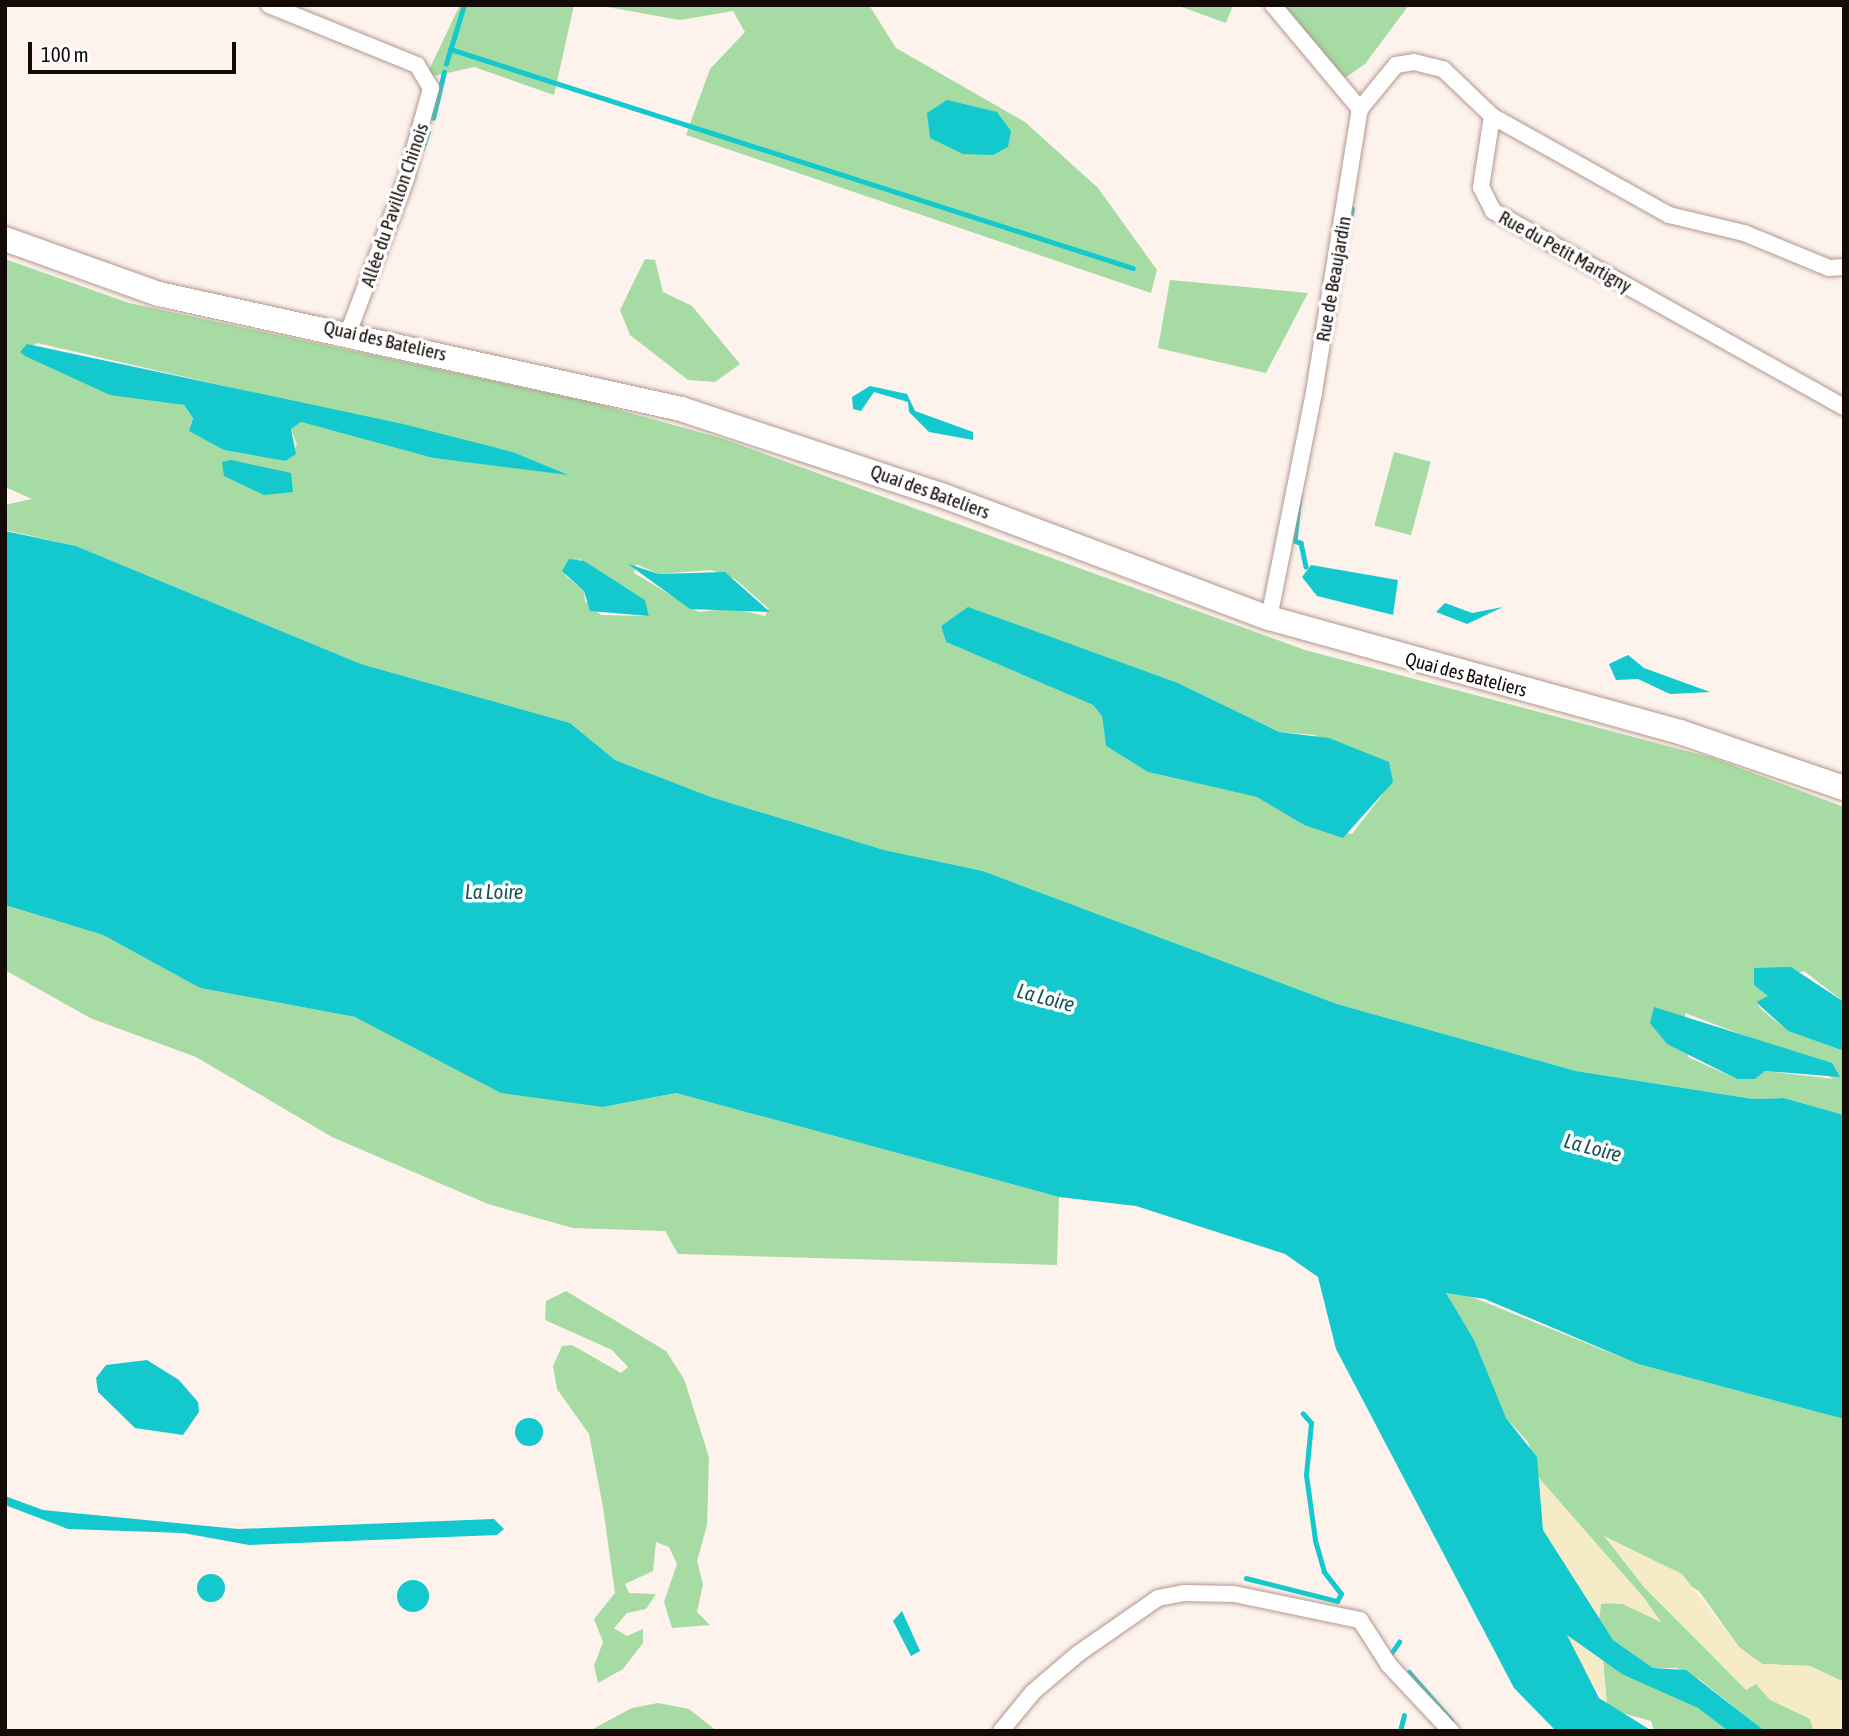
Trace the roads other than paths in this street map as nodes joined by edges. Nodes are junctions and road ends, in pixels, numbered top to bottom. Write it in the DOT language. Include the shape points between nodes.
graph roads {
  1 [pos="269,5"];
  2 [pos="1273,5"];
  3 [pos="1360,109"];
  4 [pos="1492,116"];
  5 [pos="5,239"];
  6 [pos="1844,267"];
  7 [pos="349,331"];
  8 [pos="1844,407"];
  9 [pos="1269,618"];
  10 [pos="1844,788"];
  11 [pos="1001,1731"];
  12 [pos="1451,1731"];
  1 -- 7 [label="street, Allée du Pavillon Chinois" via="417,65 430,88 423,125"];
  2 -- 3 [label="street"];
  3 -- 4 [label="street" via="1396,65 1414,62 1443,69"];
  3 -- 9 [label="street, Rue de Beaujardin" via="1314,392"];
  4 -- 6 [label="street" via="1660,211 1744,233 1829,268"];
  4 -- 8 [label="street, Rue du Petit Martigny" via="1481,187 1493,211"];
  5 -- 7 [label="main road, Quai des Bateliers" via="146,290"];
  7 -- 9 [label="main road, Quai des Bateliers" via="705,416 928,490"];
  9 -- 10 [label="main road, Quai des Bateliers" via="1680,732"];
  11 -- 12 [label="street" via="1033,1692 1079,1653 1158,1598 1184,1593 1234,1594 1360,1620 1389,1665"];
}
